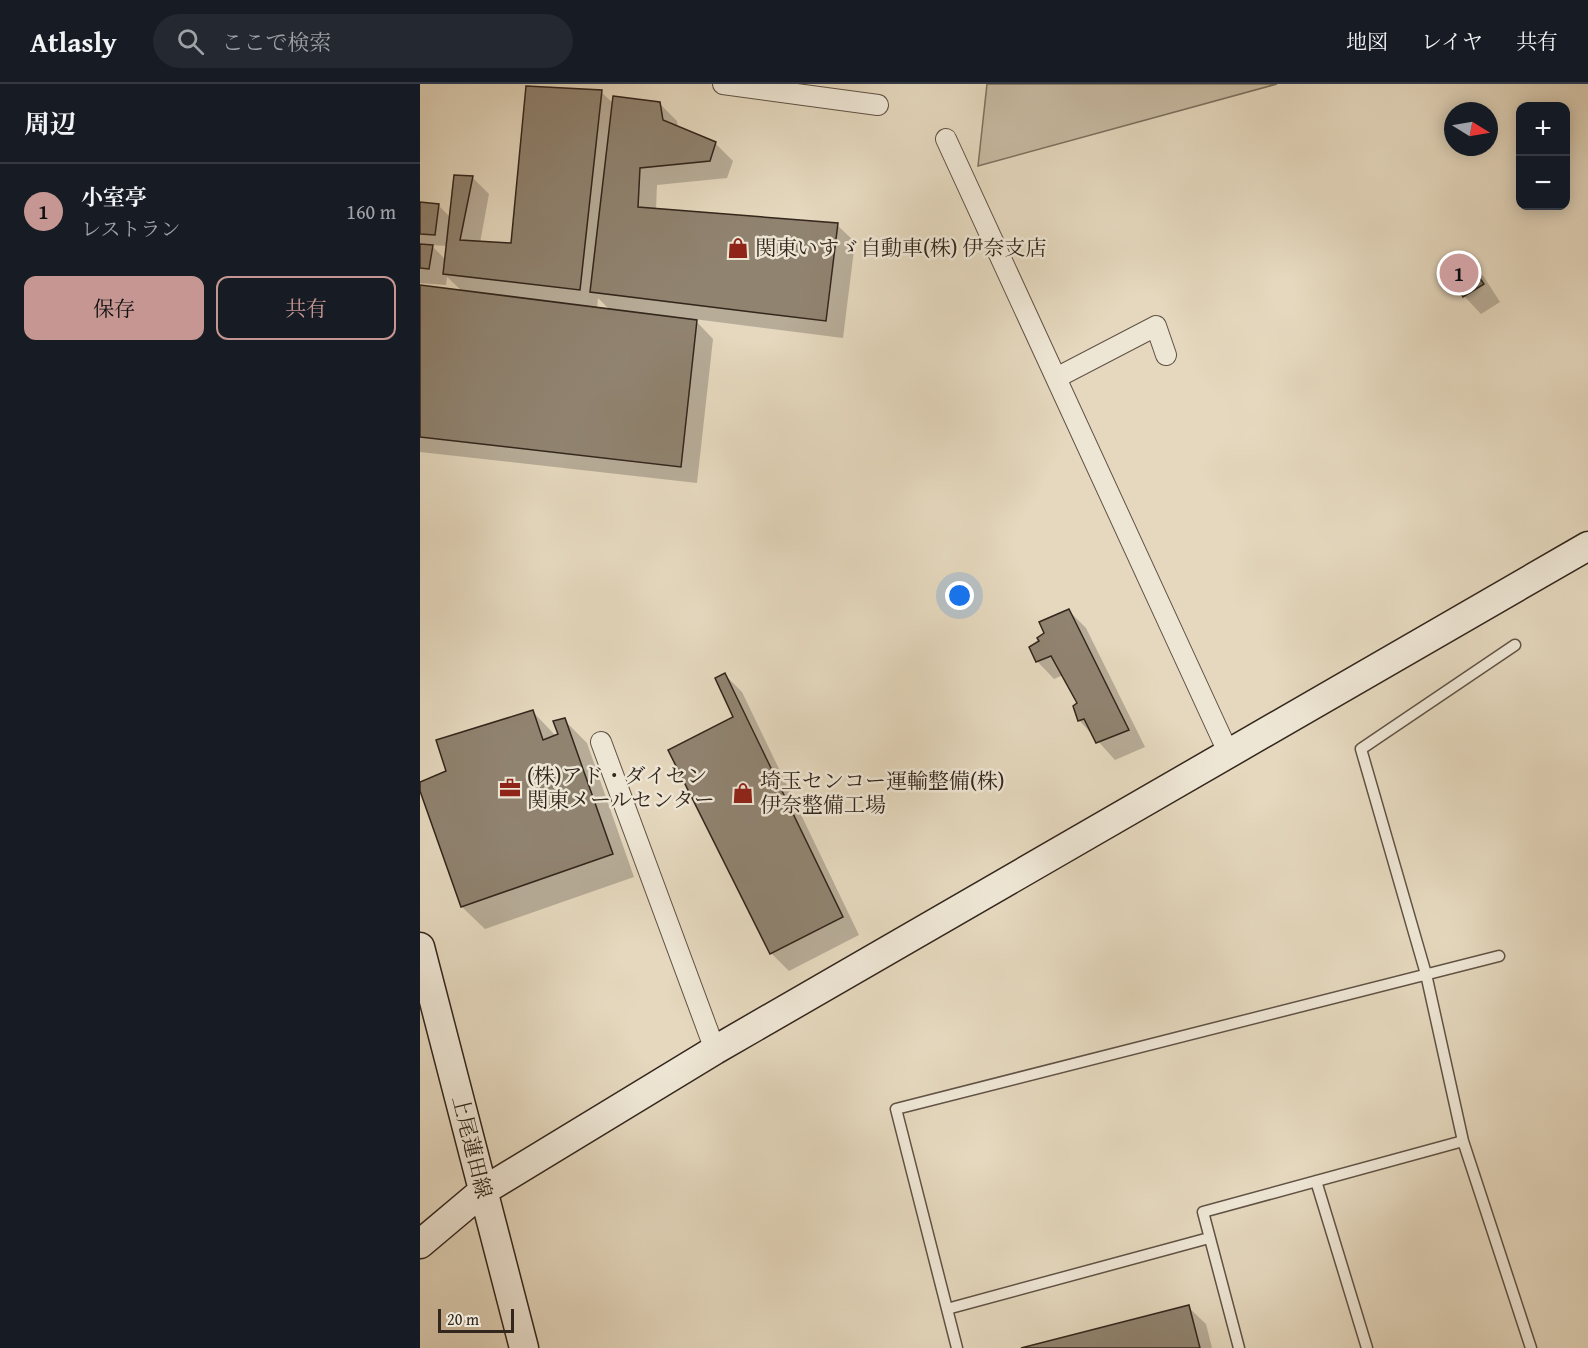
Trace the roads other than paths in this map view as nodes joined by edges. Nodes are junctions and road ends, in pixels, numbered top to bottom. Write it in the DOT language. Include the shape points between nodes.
graph roads {
  1 [pos="723,84"];
  2 [pos="809,90"];
  3 [pos="878,105"];
  4 [pos="946,139"];
  5 [pos="1166,355"];
  6 [pos="1056,378"];
  7 [pos="1588,546"];
  8 [pos="1515,645"];
  9 [pos="601,742"];
  10 [pos="1228,752"];
  11 [pos="420,947"];
  12 [pos="1499,956"];
  13 [pos="1426,974"];
  14 [pos="715,1050"];
  15 [pos="1462,1141"];
  16 [pos="1316,1181"];
  17 [pos="483,1191"];
  18 [pos="1209,1238"];
  19 [pos="420,1244"];
  20 [pos="947,1309"];
  21 [pos="524,1348"];
  22 [pos="957,1348"];
  23 [pos="1239,1348"];
  24 [pos="1367,1348"];
  25 [pos="1532,1348"];
  1 -- 2 [label="street"];
  2 -- 3 [label="street"];
  4 -- 6 [label="street"];
  5 -- 6 [label="street" via="1156,326"];
  6 -- 10 [label="street"];
  7 -- 10 [label="street"];
  8 -- 13 [label="lane" via="1361,749"];
  9 -- 14 [label="street"];
  10 -- 14 [label="street"];
  11 -- 17 [label="street, 上尾蓮田線"];
  12 -- 13 [label="lane"];
  13 -- 15 [label="lane"];
  13 -- 20 [label="lane" via="896,1109"];
  14 -- 17 [label="street"];
  15 -- 16 [label="lane"];
  15 -- 25 [label="lane"];
  16 -- 18 [label="lane" via="1203,1212"];
  16 -- 24 [label="lane"];
  17 -- 19 [label="street"];
  17 -- 21 [label="street, 上尾蓮田線"];
  18 -- 20 [label="lane"];
  18 -- 23 [label="lane"];
  20 -- 22 [label="lane"];
}
